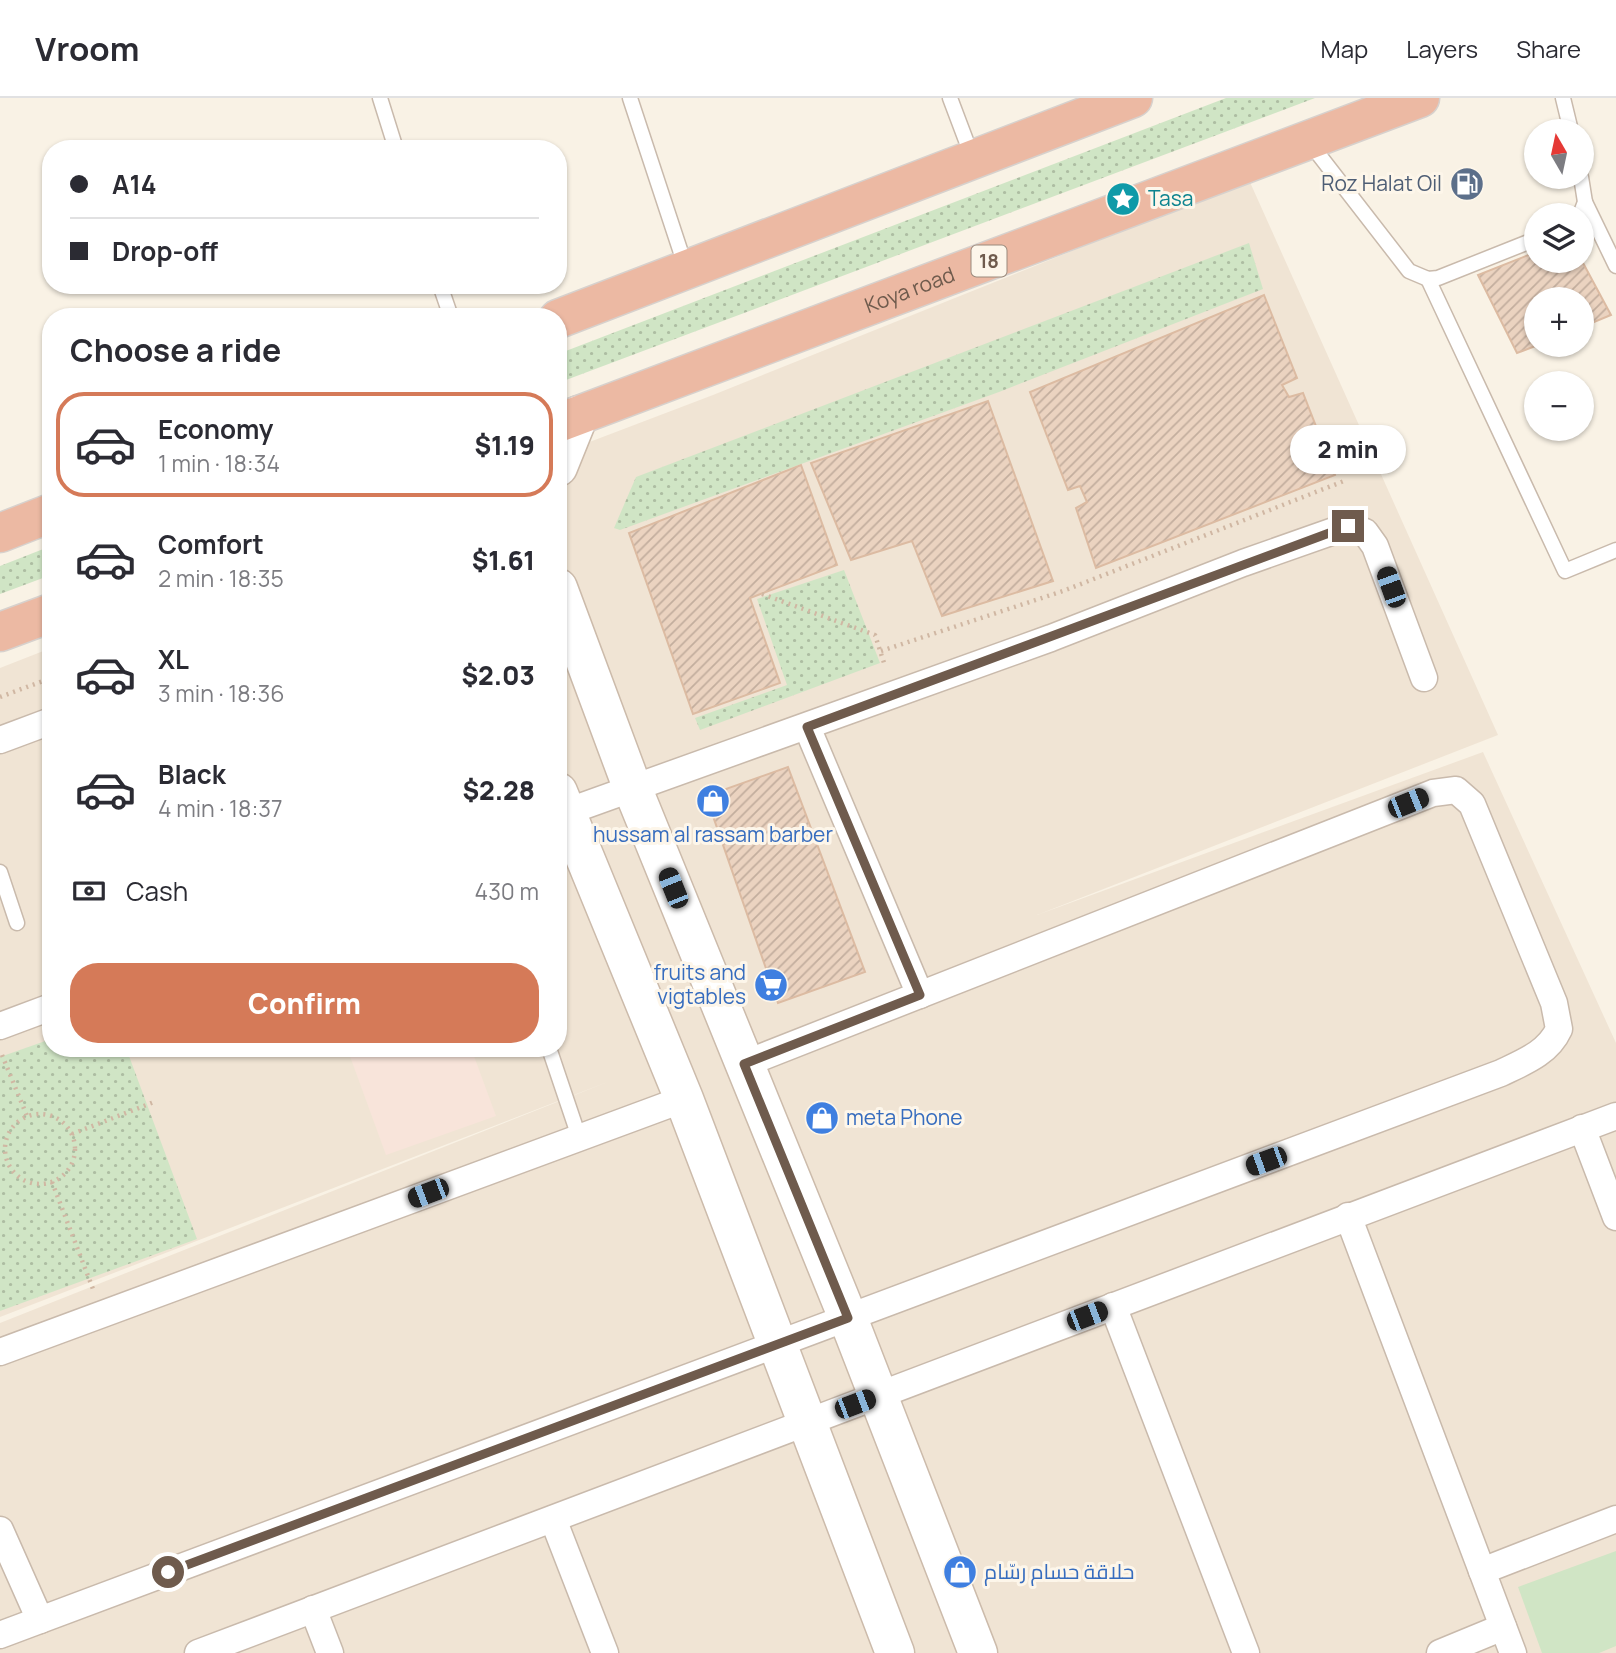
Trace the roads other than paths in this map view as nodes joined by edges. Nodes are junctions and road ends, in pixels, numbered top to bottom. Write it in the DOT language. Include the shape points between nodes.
graph roads {
  1 [pos="380,98"];
  2 [pos="629,98"];
  3 [pos="950,98"];
  4 [pos="1133,98"];
  5 [pos="1420,98"];
  6 [pos="1563,98"];
  7 [pos="1568,119"];
  8 [pos="393,140"];
  9 [pos="1309,141"];
  10 [pos="973,160"];
  11 [pos="1594,228"];
  12 [pos="1524,245"];
  13 [pos="1616,266"];
  14 [pos="686,270"];
  15 [pos="1428,279"];
  16 [pos="567,316"];
  17 [pos="569,419"];
  18 [pos="42,517"];
  19 [pos="0,533"];
  20 [pos="1616,550"];
  21 [pos="42,616"];
  22 [pos="0,632"];
  23 [pos="567,643"];
  24 [pos="570,661"];
  25 [pos="1424,678"];
  26 [pos="42,724"];
  27 [pos="807,727"];
  28 [pos="0,740"];
  29 [pos="632,788"];
  30 [pos="567,804"];
  31 [pos="567,820"];
  32 [pos="0,872"];
  33 [pos="17,923"];
  34 [pos="920,995"];
  35 [pos="42,1010"];
  36 [pos="0,1026"];
  37 [pos="552,1057"];
  38 [pos="744,1064"];
  39 [pos="684,1099"];
  40 [pos="1616,1115"];
  41 [pos="1582,1128"];
  42 [pos="579,1137"];
  43 [pos="1348,1216"];
  44 [pos="1616,1217"];
  45 [pos="1113,1306"];
  46 [pos="848,1318"];
  47 [pos="779,1343"];
  48 [pos="0,1352"];
  49 [pos="878,1395"];
  50 [pos="809,1421"];
  51 [pos="553,1518"];
  52 [pos="1616,1519"];
  53 [pos="0,1530"];
  54 [pos="1482,1571"];
  55 [pos="313,1609"];
  56 [pos="40,1620"];
  57 [pos="1503,1628"];
  58 [pos="0,1635"];
  59 [pos="198,1653"];
  60 [pos="330,1653"];
  61 [pos="605,1653"];
  62 [pos="895,1653"];
  63 [pos="978,1653"];
  64 [pos="1246,1653"];
  65 [pos="1440,1653"];
  66 [pos="1513,1653"];
  1 -- 8 [label="lane"];
  2 -- 14 [label="lane"];
  3 -- 10 [label="lane"];
  4 -- 10 [label="highway"];
  5 -- 9 [label="highway, Koya road / 18"];
  6 -- 7 [label="lane"];
  9 -- 15 [label="lane" via="1409,271"];
  9 -- 17 [label="highway, Koya road / 18"];
  10 -- 14 [label="highway"];
  11 -- 13 [label="lane"];
  12 -- 15 [label="lane"];
  14 -- 16 [label="highway"];
  15 -- 20 [label="lane" via="1565,571"];
  18 -- 19 [label="highway"];
  21 -- 22 [label="highway"];
  23 -- 24 [label="street"];
  24 -- 29 [label="street"];
  25 -- 27 [label="street" via="1375,546 1365,532 1348,526"];
  26 -- 28 [label="street"];
  27 -- 29 [label="street"];
  27 -- 34 [label="street"];
  29 -- 30 [label="street"];
  29 -- 38 [label="street"];
  31 -- 39 [label="street"];
  32 -- 33 [label="lane"];
  34 -- 38 [label="street"];
  34 -- 46 [label="street" via="1433,793 1456,790 1472,804 1554,1003 1559,1029 1548,1047 1502,1073"];
  35 -- 36 [label="street"];
  37 -- 42 [label="lane"];
  38 -- 46 [label="street"];
  39 -- 42 [label="street"];
  39 -- 47 [label="street"];
  40 -- 41 [label="street"];
  41 -- 43 [label="street"];
  41 -- 44 [label="street"];
  42 -- 48 [label="street"];
  43 -- 45 [label="street"];
  43 -- 54 [label="street"];
  45 -- 49 [label="street"];
  45 -- 64 [label="street"];
  46 -- 47 [label="street"];
  46 -- 49 [label="street"];
  47 -- 50 [label="street"];
  47 -- 56 [label="street"];
  49 -- 50 [label="street"];
  49 -- 63 [label="street"];
  50 -- 51 [label="street"];
  50 -- 62 [label="street"];
  51 -- 55 [label="street"];
  51 -- 61 [label="street"];
  52 -- 54 [label="street"];
  53 -- 56 [label="street"];
  54 -- 57 [label="street"];
  55 -- 59 [label="street"];
  55 -- 60 [label="street"];
  56 -- 58 [label="street"];
  57 -- 65 [label="street"];
  57 -- 66 [label="street"];
}
